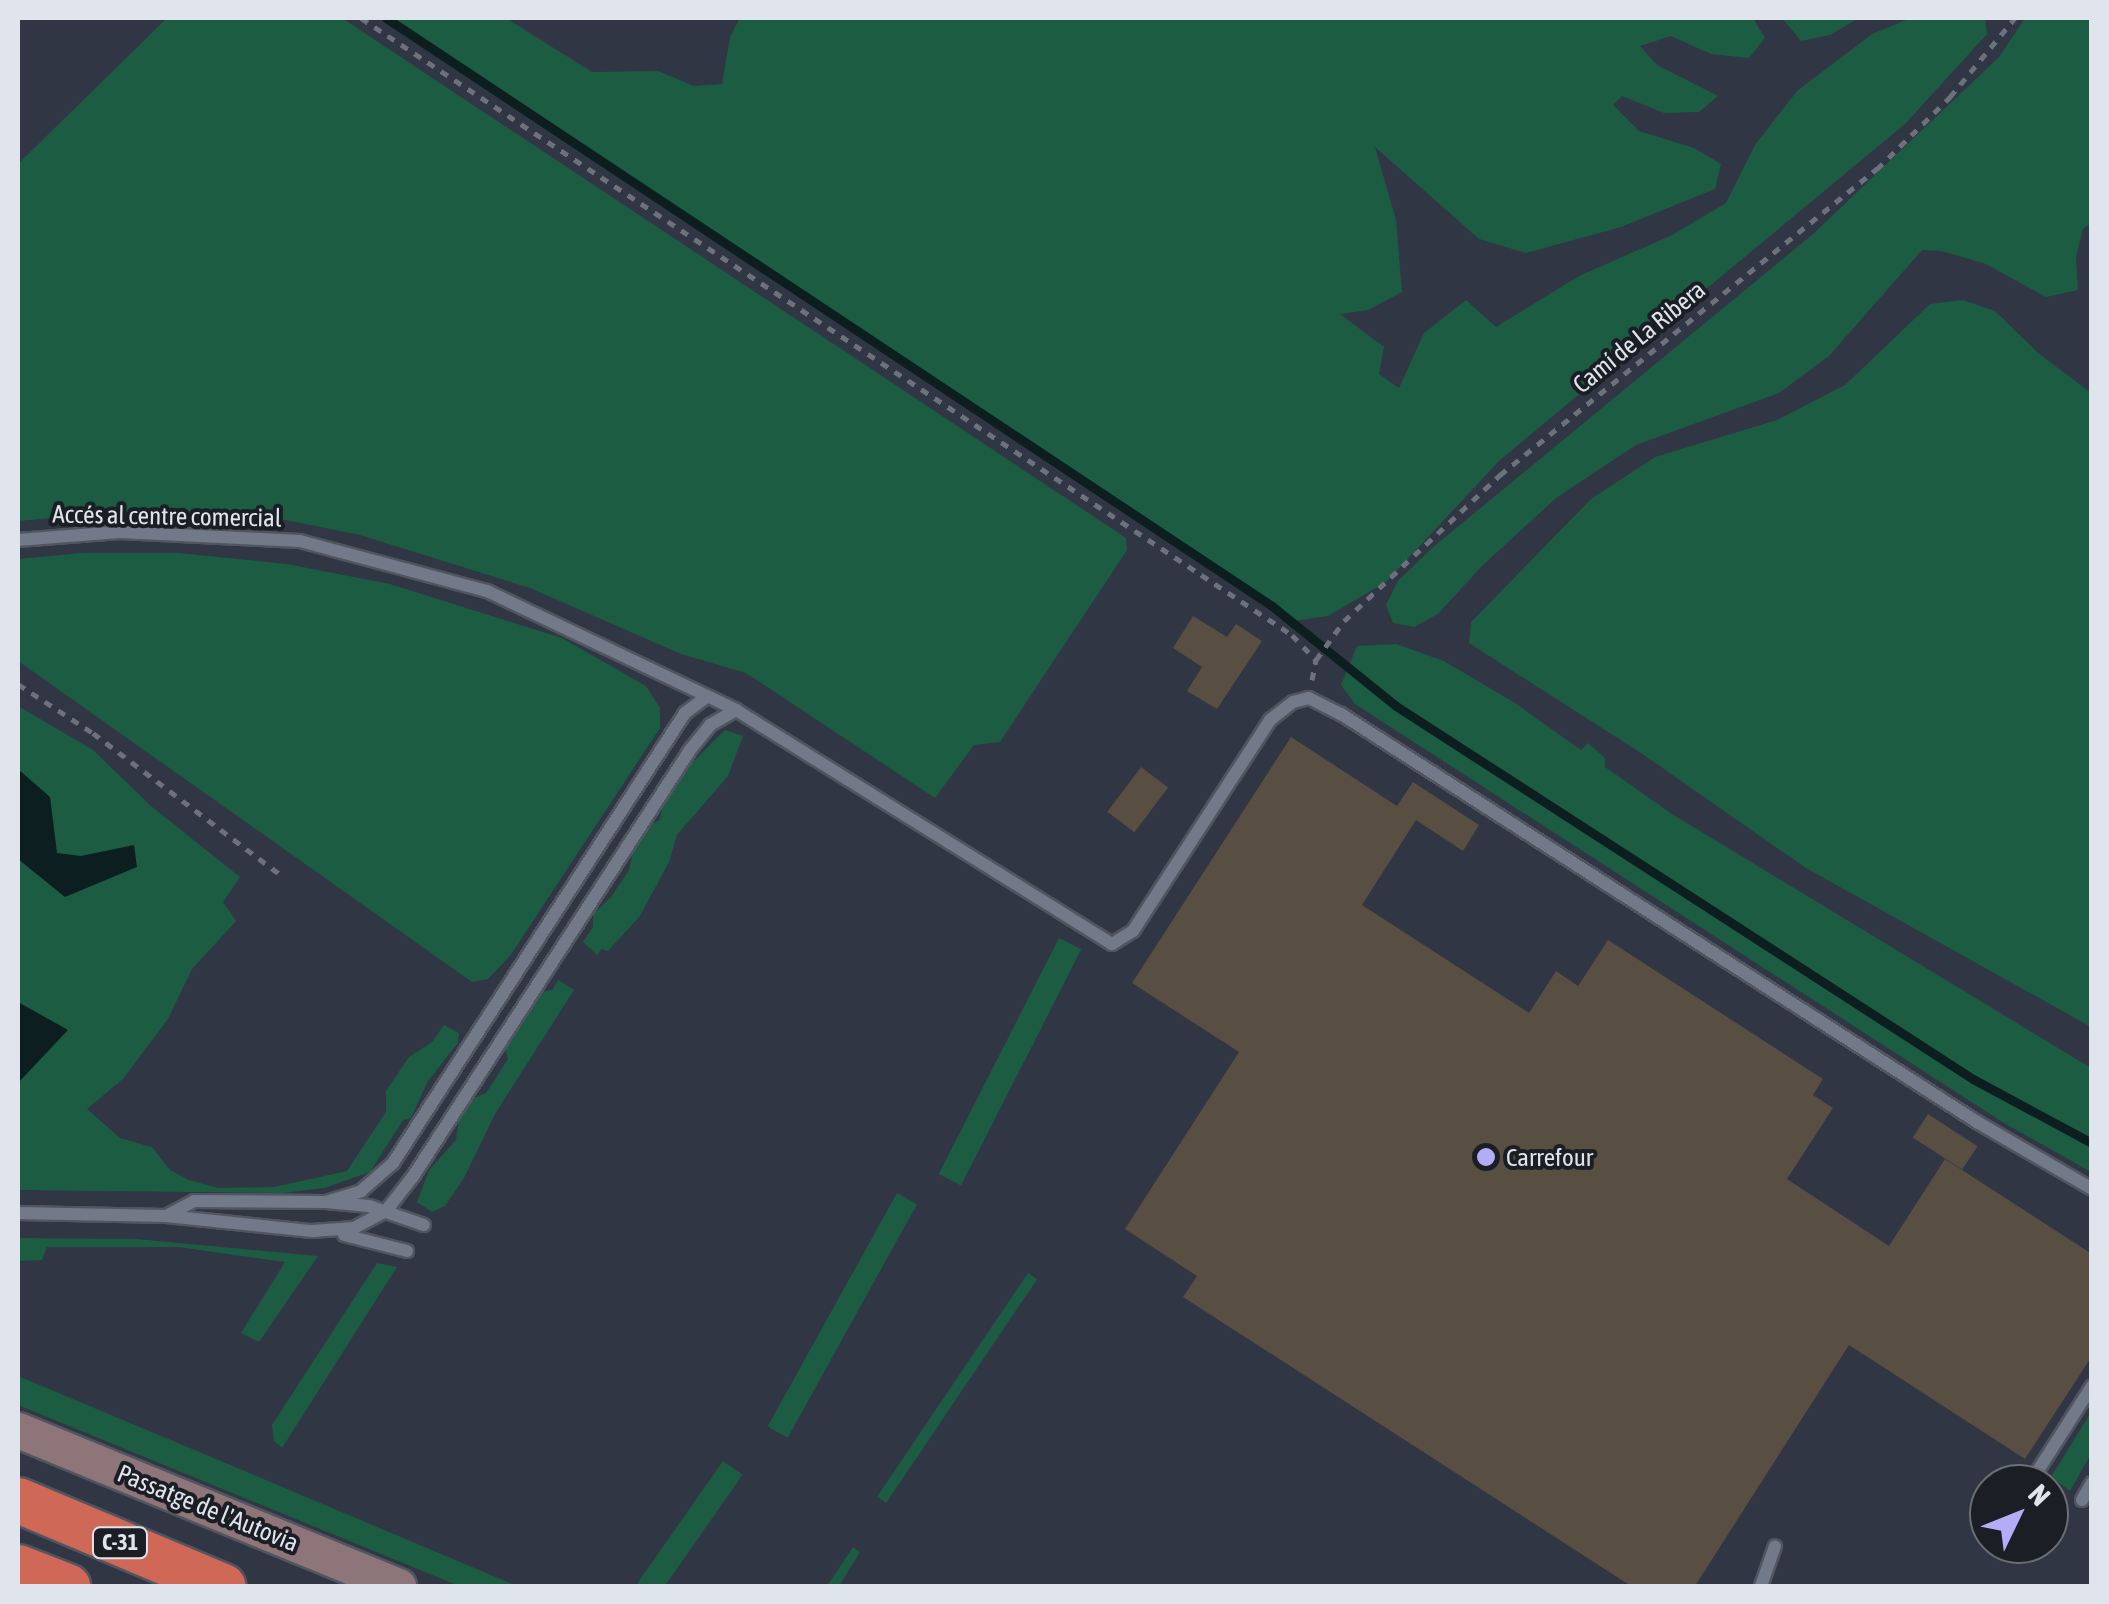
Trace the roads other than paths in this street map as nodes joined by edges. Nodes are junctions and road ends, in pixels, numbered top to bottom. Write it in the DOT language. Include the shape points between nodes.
graph roads {
  1 [pos="18,540"];
  2 [pos="705,698"];
  3 [pos="736,710"];
  4 [pos="2092,1189"];
  5 [pos="326,1202"];
  6 [pos="386,1210"];
  7 [pos="18,1213"];
  8 [pos="166,1216"];
  9 [pos="424,1226"];
  10 [pos="312,1231"];
  11 [pos="407,1251"];
  12 [pos="2092,1386"];
  13 [pos="18,1430"];
  14 [pos="2043,1464"];
  15 [pos="2092,1483"];
  16 [pos="18,1500"];
  17 [pos="2082,1500"];
  18 [pos="1775,1546"];
  19 [pos="18,1567"];
  20 [pos="67,1586"];
  21 [pos="223,1586"];
  22 [pos="398,1586"];
  23 [pos="1760,1586"];
  1 -- 2 [label="lane, Accés al centre comercial" via="120,532 300,541 487,591"];
  2 -- 3 [label="lane, Accés al centre comercial"];
  2 -- 5 [label="lane" via="685,712 393,1163 362,1191"];
  3 -- 4 [label="lane, Accés al centre comercial" via="1112,944 1132,931 1270,720 1309,698"];
  3 -- 6 [label="lane" via="710,725 690,750"];
  5 -- 6 [label="lane"];
  5 -- 8 [label="lane" via="194,1201"];
  6 -- 9 [label="lane"];
  6 -- 10 [label="lane" via="354,1228"];
  7 -- 8 [label="lane"];
  8 -- 10 [label="lane"];
  10 -- 11 [label="lane"];
  12 -- 14 [label="lane"];
  13 -- 22 [label="street, Passatge de l'Autovia"];
  15 -- 17 [label="lane"];
  16 -- 21 [label="highway, C-31"];
  18 -- 23 [label="lane"];
  19 -- 20 [label="highway, C-31"];
}
